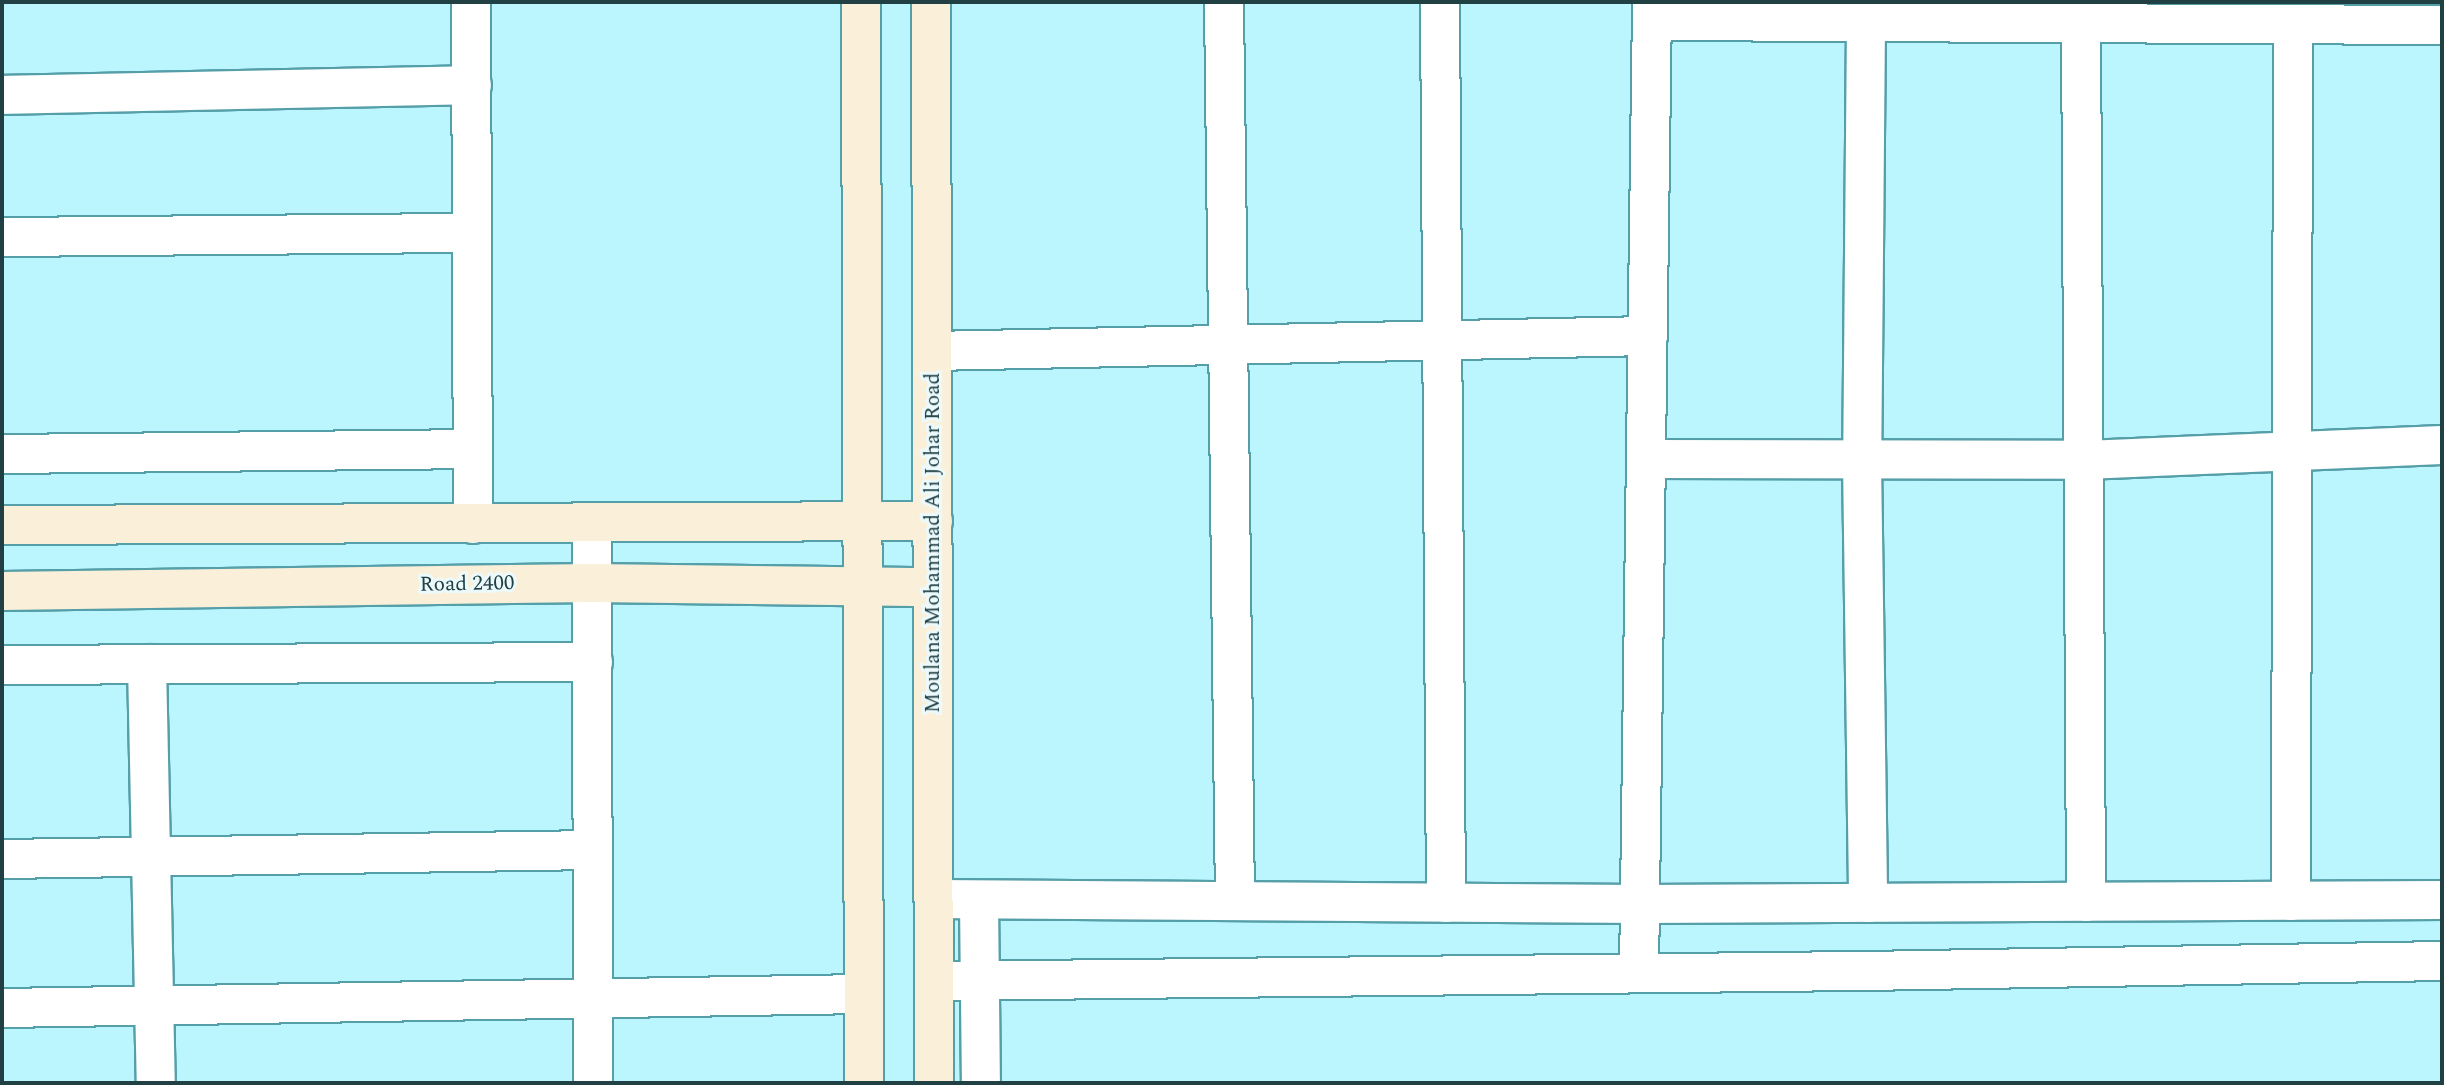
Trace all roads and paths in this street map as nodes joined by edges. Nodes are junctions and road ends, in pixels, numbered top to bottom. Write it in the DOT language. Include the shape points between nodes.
graph roads {
  1 [pos="471,2"];
  2 [pos="861,2"];
  3 [pos="931,2"];
  4 [pos="1224,2"];
  5 [pos="1440,2"];
  6 [pos="1652,11"];
  7 [pos="1994,12"];
  8 [pos="2225,13"];
  9 [pos="1866,23"];
  10 [pos="2081,24"];
  11 [pos="2293,24"];
  12 [pos="2442,24"];
  13 [pos="472,85"];
  14 [pos="2,95"];
  15 [pos="472,233"];
  16 [pos="2,237"];
  17 [pos="1648,335"];
  18 [pos="1442,339"];
  19 [pos="1228,344"];
  20 [pos="932,351"];
  21 [pos="2442,445"];
  22 [pos="473,449"];
  23 [pos="2289,453"];
  24 [pos="2,454"];
  25 [pos="1647,459"];
  26 [pos="2085,460"];
  27 [pos="1862,461"];
  28 [pos="933,521"];
  29 [pos="592,522"];
  30 [pos="864,523"];
  31 [pos="473,524"];
  32 [pos="2,525"];
  33 [pos="592,583"];
  34 [pos="864,585"];
  35 [pos="933,587"];
  36 [pos="2,591"];
  37 [pos="593,662"];
  38 [pos="147,664"];
  39 [pos="2,665"];
  40 [pos="593,850"];
  41 [pos="151,857"];
  42 [pos="2,859"];
  43 [pos="934,899"];
  44 [pos="979,900"];
  45 [pos="2442,900"];
  46 [pos="1235,901"];
  47 [pos="2291,901"];
  48 [pos="2086,902"];
  49 [pos="1446,903"];
  50 [pos="1868,903"];
  51 [pos="1642,904"];
  52 [pos="2442,961"];
  53 [pos="1639,973"];
  54 [pos="934,981"];
  55 [pos="980,981"];
  56 [pos="864,994"];
  57 [pos="594,999"];
  58 [pos="154,1005"];
  59 [pos="2,1008"];
  60 [pos="156,1083"];
  61 [pos="593,1083"];
  62 [pos="864,1083"];
  63 [pos="934,1083"];
  64 [pos="981,1083"];
  1 -- 13 [label="street"];
  2 -- 30 [label="main road"];
  3 -- 20 [label="main road, Moulana Mohammad Ali Johar Road"];
  4 -- 19 [label="street"];
  5 -- 18 [label="street"];
  6 -- 9 [label="street"];
  6 -- 17 [label="street"];
  7 -- 9 [label="street"];
  7 -- 10 [label="street"];
  8 -- 10 [label="street"];
  8 -- 11 [label="street"];
  9 -- 27 [label="street"];
  10 -- 26 [label="street"];
  11 -- 12 [label="street"];
  11 -- 23 [label="street"];
  13 -- 14 [label="street"];
  13 -- 15 [label="street"];
  15 -- 16 [label="street"];
  15 -- 22 [label="street"];
  17 -- 18 [label="street"];
  17 -- 25 [label="street"];
  18 -- 19 [label="street"];
  18 -- 49 [label="street"];
  19 -- 20 [label="street"];
  19 -- 46 [label="street"];
  20 -- 28 [label="main road, Moulana Mohammad Ali Johar Road"];
  21 -- 23 [label="street"];
  22 -- 24 [label="street"];
  22 -- 31 [label="street"];
  23 -- 26 [label="street"];
  23 -- 47 [label="street"];
  25 -- 27 [label="street"];
  25 -- 51 [label="street"];
  26 -- 27 [label="street"];
  26 -- 48 [label="street"];
  27 -- 50 [label="street"];
  28 -- 30 [label="main road"];
  28 -- 35 [label="main road, Moulana Mohammad Ali Johar Road"];
  29 -- 30 [label="main road"];
  29 -- 31 [label="main road"];
  29 -- 33 [label="street"];
  30 -- 34 [label="main road"];
  31 -- 32 [label="main road"];
  33 -- 34 [label="main road, Road 2400"];
  33 -- 36 [label="main road, Road 2400"];
  33 -- 37 [label="street"];
  34 -- 35 [label="main road, Road 2400"];
  34 -- 56 [label="main road"];
  35 -- 43 [label="main road, Moulana Mohammad Ali Johar Road"];
  37 -- 38 [label="street"];
  37 -- 40 [label="street"];
  38 -- 39 [label="street"];
  38 -- 41 [label="street"];
  40 -- 41 [label="street"];
  40 -- 57 [label="street"];
  41 -- 42 [label="street"];
  41 -- 58 [label="street"];
  43 -- 44 [label="street"];
  43 -- 54 [label="main road, Moulana Mohammad Ali Johar Road"];
  44 -- 46 [label="street"];
  44 -- 55 [label="street"];
  45 -- 47 [label="street"];
  46 -- 49 [label="street"];
  47 -- 48 [label="street"];
  48 -- 50 [label="street"];
  49 -- 51 [label="street"];
  50 -- 51 [label="street"];
  51 -- 53 [label="street"];
  52 -- 53 [label="street"];
  53 -- 55 [label="street"];
  54 -- 55 [label="street"];
  54 -- 63 [label="main road, Moulana Mohammad Ali Johar Road"];
  55 -- 64 [label="street"];
  56 -- 57 [label="street"];
  56 -- 62 [label="main road"];
  57 -- 58 [label="street"];
  57 -- 61 [label="street"];
  58 -- 59 [label="street"];
  58 -- 60 [label="street"];
}
